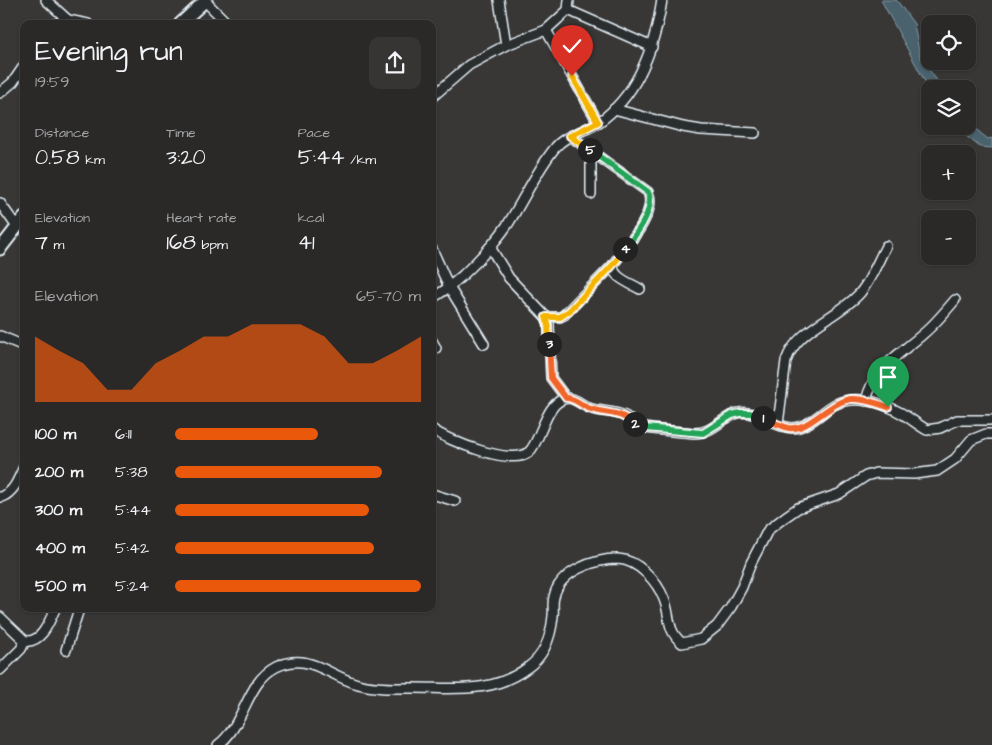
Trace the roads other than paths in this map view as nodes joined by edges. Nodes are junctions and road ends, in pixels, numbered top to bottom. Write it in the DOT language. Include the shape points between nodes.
graph roads {
  1 [pos="46,0"];
  2 [pos="499,0"];
  3 [pos="569,0"];
  4 [pos="662,0"];
  5 [pos="206,1"];
  6 [pos="568,10"];
  7 [pos="68,20"];
  8 [pos="185,20"];
  9 [pos="224,20"];
  10 [pos="546,30"];
  11 [pos="506,45"];
  12 [pos="652,47"];
  13 [pos="20,72"];
  14 [pos="0,93"];
  15 [pos="436,94"];
  16 [pos="614,109"];
  17 [pos="598,122"];
  18 [pos="756,133"];
  19 [pos="570,136"];
  20 [pos="591,151"];
  21 [pos="591,194"];
  22 [pos="0,202"];
  23 [pos="20,224"];
  24 [pos="20,226"];
  25 [pos="2,244"];
  26 [pos="886,246"];
  27 [pos="490,247"];
  28 [pos="436,258"];
  29 [pos="612,266"];
  30 [pos="449,287"];
  31 [pos="640,290"];
  32 [pos="436,295"];
  33 [pos="955,300"];
  34 [pos="546,317"];
  35 [pos="0,336"];
  36 [pos="20,344"];
  37 [pos="484,344"];
  38 [pos="566,398"];
  39 [pos="866,400"];
  40 [pos="992,420"];
  41 [pos="778,424"];
  42 [pos="436,431"];
  43 [pos="992,434"];
  44 [pos="20,476"];
  45 [pos="436,495"];
  46 [pos="0,497"];
  47 [pos="455,500"];
  48 [pos="54,612"];
  49 [pos="78,612"];
  50 [pos="0,617"];
  51 [pos="25,641"];
  52 [pos="66,650"];
  53 [pos="0,670"];
  54 [pos="218,745"];
  1 -- 7 [label="street"];
  2 -- 11 [label="street"];
  3 -- 6 [label="street"];
  4 -- 12 [label="street"];
  5 -- 8 [label="street"];
  5 -- 9 [label="street"];
  6 -- 10 [label="street"];
  6 -- 12 [label="street"];
  10 -- 11 [label="street"];
  10 -- 17 [label="street"];
  11 -- 15 [label="street" via="469,65"];
  12 -- 16 [label="street" via="643,70"];
  13 -- 14 [label="street"];
  16 -- 17 [label="street"];
  16 -- 18 [label="street" via="683,127"];
  17 -- 19 [label="street"];
  19 -- 20 [label="street"];
  19 -- 27 [label="street" via="555,147 508,224"];
  20 -- 21 [label="street"];
  20 -- 29 [label="street" via="650,196 637,234"];
  22 -- 23 [label="street"];
  24 -- 25 [label="street"];
  26 -- 41 [label="street" via="859,293 789,351"];
  27 -- 30 [label="street"];
  27 -- 34 [label="street" via="508,278"];
  28 -- 30 [label="street"];
  29 -- 31 [label="street" via="617,276"];
  29 -- 34 [label="street" via="564,315"];
  30 -- 32 [label="street"];
  30 -- 37 [label="street"];
  33 -- 39 [label="street" via="925,333 874,378"];
  34 -- 38 [label="street" via="549,370"];
  35 -- 36 [label="street"];
  38 -- 41 [label="street" via="593,410 624,416 644,428 703,433 740,413 750,413"];
  38 -- 42 [label="street" via="551,410 534,446 524,455 486,452"];
  39 -- 40 [label="street" via="903,414 926,430 957,420"];
  39 -- 41 [label="street" via="852,399 831,406 799,427"];
  43 -- 54 [label="street" via="971,440 955,459 937,471 914,474 876,472 839,494 798,508 785,517 768,530 731,607 717,626 701,639 682,643 674,637 665,599 643,570 631,561 601,561 569,574 559,585 554,595 546,648 528,668 512,678 483,687 456,690 383,688 358,684 307,662 290,661 264,676 235,725"];
  44 -- 46 [label="street" via="14,489"];
  45 -- 47 [label="street"];
  48 -- 51 [label="street" via="36,639"];
  49 -- 52 [label="street"];
  50 -- 51 [label="street"];
  51 -- 53 [label="street"];
}
